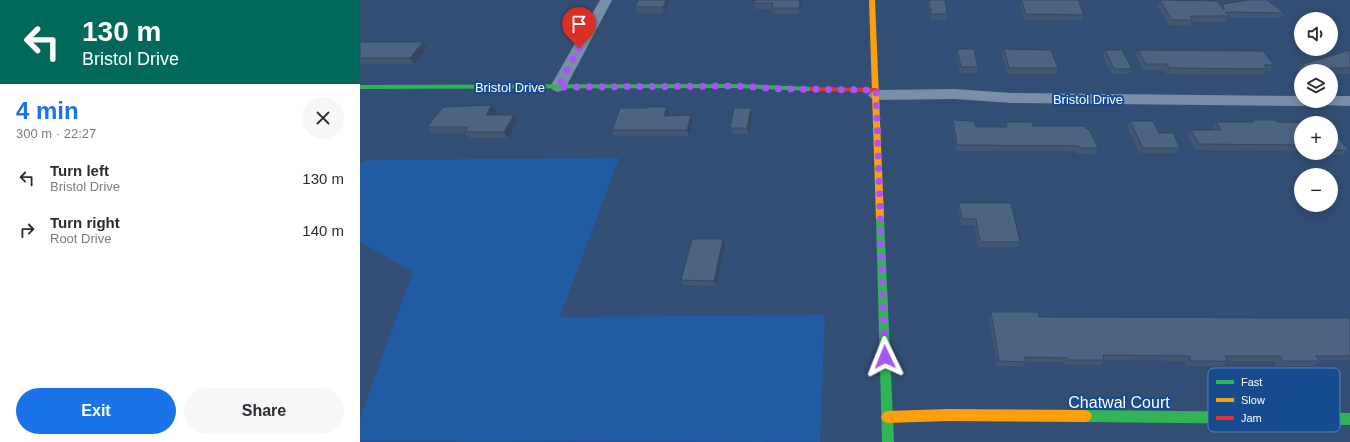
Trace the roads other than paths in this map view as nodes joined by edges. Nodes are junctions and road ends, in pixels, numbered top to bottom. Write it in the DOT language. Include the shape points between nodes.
graph roads {
  1 [pos="606,0"];
  2 [pos="872,0"];
  3 [pos="360,87"];
  4 [pos="558,87"];
  5 [pos="876,92"];
  6 [pos="1294,101"];
  7 [pos="1338,101"];
  8 [pos="1350,101"];
  9 [pos="887,417"];
  10 [pos="1208,417"];
  11 [pos="1340,418"];
  12 [pos="1350,418"];
  13 [pos="888,442"];
  1 -- 4 [label="street"];
  2 -- 5 [label="street"];
  3 -- 4 [label="street, Bristol Drive"];
  4 -- 5 [label="street, Bristol Drive" via="737,86"];
  5 -- 6 [label="street, Bristol Drive" via="1012,98"];
  5 -- 9 [label="street"];
  7 -- 8 [label="street"];
  9 -- 10 [label="street, Chatwal Court"];
  9 -- 13 [label="street"];
  11 -- 12 [label="street, Chatwal Court"];
}
